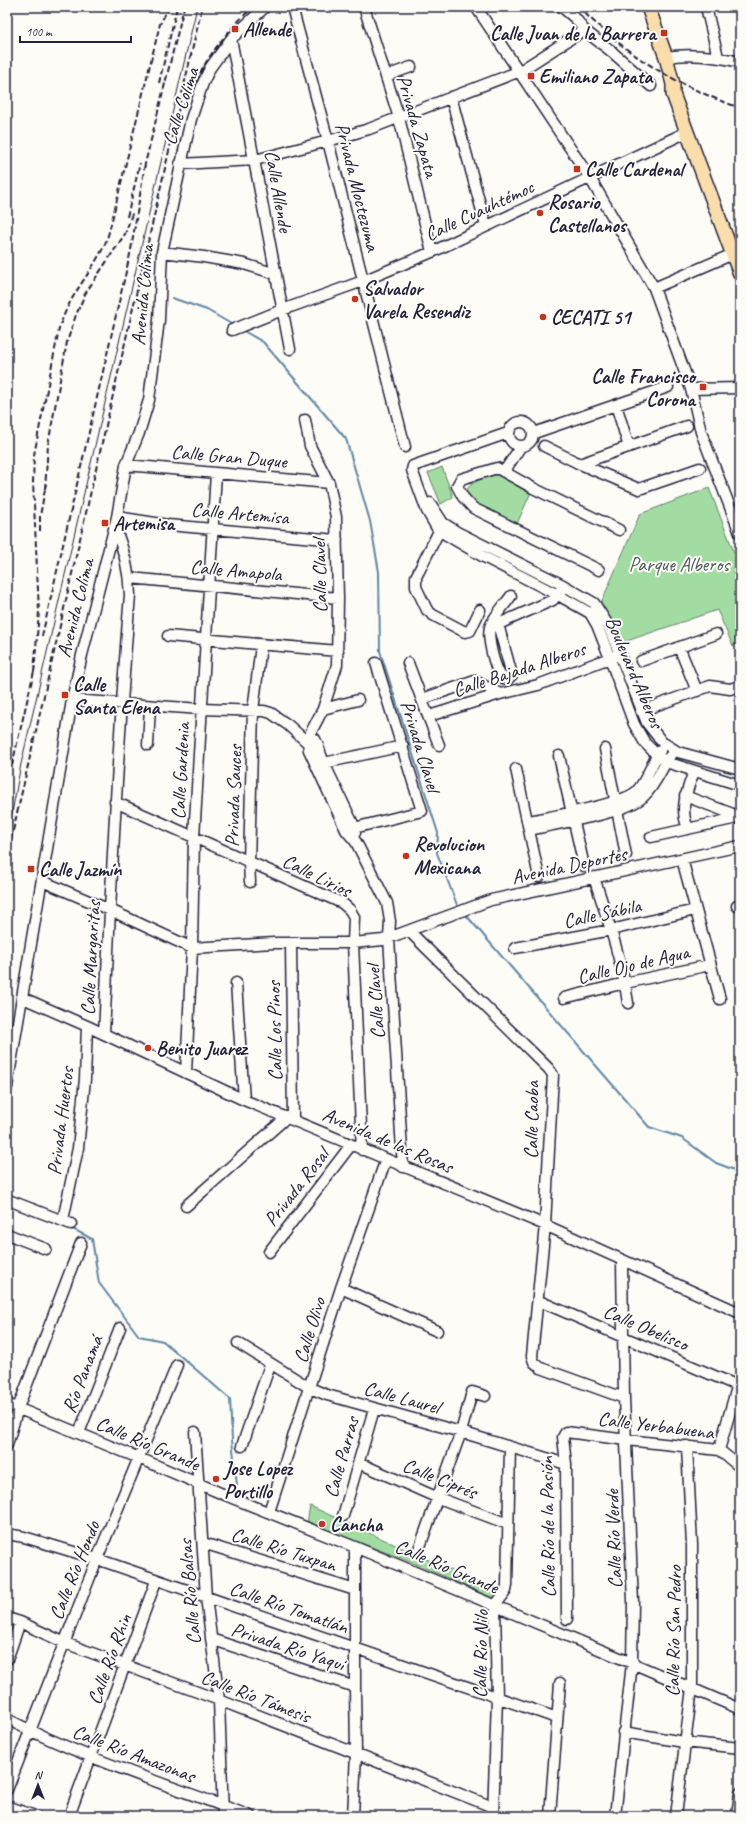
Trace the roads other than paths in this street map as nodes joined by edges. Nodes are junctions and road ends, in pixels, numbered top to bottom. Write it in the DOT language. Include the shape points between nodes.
graph roads {
  1 [pos="265,7"];
  2 [pos="292,7"];
  3 [pos="476,7"];
  4 [pos="562,7"];
  5 [pos="648,7"];
  6 [pos="706,7"];
  7 [pos="367,8"];
  8 [pos="584,30"];
  9 [pos="231,39"];
  10 [pos="666,57"];
  11 [pos="718,57"];
  12 [pos="740,62"];
  13 [pos="411,67"];
  14 [pos="520,71"];
  15 [pos="386,76"];
  16 [pos="673,84"];
  17 [pos="651,86"];
  18 [pos="452,97"];
  19 [pos="399,118"];
  20 [pos="686,132"];
  21 [pos="328,141"];
  22 [pos="255,160"];
  23 [pos="180,164"];
  24 [pos="590,178"];
  25 [pos="486,226"];
  26 [pos="162,252"];
  27 [pos="432,252"];
  28 [pos="738,252"];
  29 [pos="276,274"];
  30 [pos="740,274"];
  31 [pos="363,281"];
  32 [pos="654,288"];
  33 [pos="282,310"];
  34 [pos="232,330"];
  35 [pos="290,349"];
  36 [pos="668,387"];
  37 [pos="740,388"];
  38 [pos="691,390"];
  39 [pos="616,405"];
  40 [pos="305,420"];
  41 [pos="687,426"];
  42 [pos="508,433"];
  43 [pos="534,433"];
  44 [pos="521,446"];
  45 [pos="544,446"];
  46 [pos="405,447"];
  47 [pos="629,447"];
  48 [pos="580,464"];
  49 [pos="126,465"];
  50 [pos="700,468"];
  51 [pos="504,472"];
  52 [pos="216,473"];
  53 [pos="329,483"];
  54 [pos="116,522"];
  55 [pos="441,526"];
  56 [pos="213,529"];
  57 [pos="619,530"];
  58 [pos="740,532"];
  59 [pos="337,540"];
  60 [pos="599,570"];
  61 [pos="130,578"];
  62 [pos="210,585"];
  63 [pos="563,585"];
  64 [pos="558,595"];
  65 [pos="511,596"];
  66 [pos="338,598"];
  67 [pos="480,610"];
  68 [pos="716,634"];
  69 [pos="168,636"];
  70 [pos="206,640"];
  71 [pos="261,645"];
  72 [pos="679,647"];
  73 [pos="338,651"];
  74 [pos="614,657"];
  75 [pos="641,661"];
  76 [pos="376,662"];
  77 [pos="408,663"];
  78 [pos="740,686"];
  79 [pos="697,690"];
  80 [pos="500,694"];
  81 [pos="422,698"];
  82 [pos="72,700"];
  83 [pos="358,700"];
  84 [pos="121,704"];
  85 [pos="150,706"];
  86 [pos="201,709"];
  87 [pos="323,709"];
  88 [pos="253,711"];
  89 [pos="641,711"];
  90 [pos="429,716"];
  91 [pos="313,744"];
  92 [pos="665,744"];
  93 [pos="148,745"];
  94 [pos="438,745"];
  95 [pos="402,746"];
  96 [pos="605,749"];
  97 [pos="675,750"];
  98 [pos="657,755"];
  99 [pos="559,756"];
  100 [pos="666,762"];
  101 [pos="324,763"];
  102 [pos="516,768"];
  103 [pos="740,770"];
  104 [pos="694,771"];
  105 [pos="740,785"];
  106 [pos="685,796"];
  107 [pos="115,802"];
  108 [pos="616,805"];
  109 [pos="573,816"];
  110 [pos="529,825"];
  111 [pos="688,828"];
  112 [pos="351,829"];
  113 [pos="194,837"];
  114 [pos="651,837"];
  115 [pos="740,846"];
  116 [pos="626,855"];
  117 [pos="682,859"];
  118 [pos="249,863"];
  119 [pos="584,866"];
  120 [pos="594,877"];
  121 [pos="539,878"];
  122 [pos="42,881"];
  123 [pos="250,882"];
  124 [pos="110,910"];
  125 [pos="695,910"];
  126 [pos="611,930"];
  127 [pos="409,931"];
  128 [pos="389,938"];
  129 [pos="291,943"];
  130 [pos="353,944"];
  131 [pos="192,948"];
  132 [pos="515,948"];
  133 [pos="710,965"];
  134 [pos="625,983"];
  135 [pos="236,984"];
  136 [pos="23,998"];
  137 [pos="564,998"];
  138 [pos="720,999"];
  139 [pos="628,1002"];
  140 [pos="87,1026"];
  141 [pos="104,1034"];
  142 [pos="186,1073"];
  143 [pos="7,1087"];
  144 [pos="244,1100"];
  145 [pos="290,1118"];
  146 [pos="351,1145"];
  147 [pos="362,1150"];
  148 [pos="386,1159"];
  149 [pos="403,1167"];
  150 [pos="11,1201"];
  151 [pos="186,1206"];
  152 [pos="545,1225"];
  153 [pos="7,1234"];
  154 [pos="82,1243"];
  155 [pos="46,1249"];
  156 [pos="269,1252"];
  157 [pos="622,1261"];
  158 [pos="341,1288"];
  159 [pos="539,1301"];
  160 [pos="740,1313"];
  161 [pos="120,1328"];
  162 [pos="437,1332"];
  163 [pos="624,1337"];
  164 [pos="238,1343"];
  165 [pos="178,1365"];
  166 [pos="270,1365"];
  167 [pos="739,1381"];
  168 [pos="310,1388"];
  169 [pos="486,1396"];
  170 [pos="624,1398"];
  171 [pos="7,1404"];
  172 [pos="18,1408"];
  173 [pos="374,1409"];
  174 [pos="195,1432"];
  175 [pos="461,1432"];
  176 [pos="79,1433"];
  177 [pos="563,1435"];
  178 [pos="627,1440"];
  179 [pos="7,1445"];
  180 [pos="242,1446"];
  181 [pos="687,1446"];
  182 [pos="510,1447"];
  183 [pos="719,1450"];
  184 [pos="139,1458"];
  185 [pos="359,1463"];
  186 [pos="566,1464"];
  187 [pos="740,1467"];
  188 [pos="199,1484"];
  189 [pos="436,1497"];
  190 [pos="269,1512"];
  191 [pos="343,1516"];
  192 [pos="508,1524"];
  193 [pos="7,1534"];
  194 [pos="203,1543"];
  195 [pos="355,1547"];
  196 [pos="418,1552"];
  197 [pos="97,1559"];
  198 [pos="156,1581"];
  199 [pos="356,1590"];
  200 [pos="206,1597"];
  201 [pos="495,1606"];
  202 [pos="7,1618"];
  203 [pos="567,1619"];
  204 [pos="20,1622"];
  205 [pos="211,1639"];
  206 [pos="65,1643"];
  207 [pos="354,1649"];
  208 [pos="7,1660"];
  209 [pos="632,1662"];
  210 [pos="125,1666"];
  211 [pos="560,1683"];
  212 [pos="354,1687"];
  213 [pos="692,1688"];
  214 [pos="497,1698"];
  215 [pos="218,1700"];
  216 [pos="740,1709"];
  217 [pos="557,1718"];
  218 [pos="7,1719"];
  219 [pos="30,1731"];
  220 [pos="623,1732"];
  221 [pos="684,1742"];
  222 [pos="740,1748"];
  223 [pos="356,1754"];
  224 [pos="92,1756"];
  225 [pos="7,1790"];
  226 [pos="740,1794"];
  227 [pos="7,1806"];
  228 [pos="223,1811"];
  229 [pos="493,1811"];
  230 [pos="36,1816"];
  231 [pos="69,1816"];
  232 [pos="250,1816"];
  233 [pos="353,1816"];
  234 [pos="550,1816"];
  235 [pos="615,1816"];
  236 [pos="676,1816"];
  237 [pos="737,1816"];
  1 -- 9 [label="street, Calle Colima"];
  2 -- 21 [label="street, Privada Moctezuma"];
  3 -- 14 [label="street"];
  4 -- 8 [label="street"];
  5 -- 10 [label="main road"];
  6 -- 11 [label="street"];
  7 -- 15 [label="street, Privada Zapata"];
  8 -- 14 [label="street"];
  8 -- 17 [label="street"];
  9 -- 22 [label="street, Calle Allende"];
  9 -- 23 [label="street, Calle Colima" via="210,68 203,83"];
  10 -- 11 [label="street"];
  10 -- 16 [label="main road"];
  11 -- 12 [label="street"];
  13 -- 15 [label="street"];
  14 -- 18 [label="street"];
  14 -- 24 [label="street"];
  15 -- 19 [label="street, Privada Zapata"];
  16 -- 20 [label="main road" via="673,94"];
  16 -- 28 [label="main road" via="680,92"];
  18 -- 19 [label="street"];
  18 -- 25 [label="street"];
  19 -- 21 [label="street"];
  19 -- 27 [label="street, Privada Zapata"];
  20 -- 24 [label="street, Calle Cuauhtémoc"];
  20 -- 28 [label="main road"];
  21 -- 22 [label="street"];
  21 -- 31 [label="street, Privada Moctezuma"];
  22 -- 23 [label="street"];
  22 -- 29 [label="street, Calle Allende"];
  23 -- 26 [label="street, Avenida Colima"];
  24 -- 25 [label="street, Calle Cuauhtémoc"];
  24 -- 32 [label="street"];
  25 -- 27 [label="street, Calle Cuauhtémoc"];
  26 -- 29 [label="street" via="204,256"];
  26 -- 49 [label="street, Avenida Colima" via="159,320 149,400"];
  27 -- 31 [label="street, Calle Cuauhtémoc"];
  28 -- 30 [label="main road"];
  28 -- 32 [label="street"];
  29 -- 33 [label="street, Calle Allende"];
  31 -- 33 [label="street, Calle Cuauhtémoc"];
  31 -- 46 [label="street, Privada Moctezuma"];
  32 -- 38 [label="street"];
  33 -- 34 [label="street, Calle Cuauhtémoc"];
  33 -- 35 [label="street, Calle Allende"];
  36 -- 39 [label="street"];
  37 -- 38 [label="street"];
  38 -- 58 [label="street" via="701,432"];
  39 -- 43 [label="street"];
  39 -- 47 [label="street"];
  40 -- 53 [label="street, Calle Clavel" via="310,446"];
  41 -- 47 [label="street"];
  42 -- 43 [label="street" via="519,421 530,425"];
  42 -- 44 [label="street" via="511,441"];
  42 -- 55 [label="street, Boulevard Alberos" via="417,464 430,504"];
  43 -- 44 [label="street" via="529,444"];
  44 -- 51 [label="street"];
  45 -- 48 [label="street"];
  47 -- 48 [label="street"];
  48 -- 50 [label="street" via="638,489"];
  49 -- 52 [label="street, Calle Gran Duque"];
  49 -- 54 [label="street, Avenida Colima"];
  51 -- 57 [label="street"];
  51 -- 60 [label="street" via="497,468 461,479 457,486 473,508"];
  52 -- 53 [label="street, Calle Gran Duque"];
  52 -- 56 [label="street, Calle Gardenia"];
  53 -- 59 [label="street, Calle Clavel" via="336,518"];
  54 -- 56 [label="street, Calle Artemisa"];
  54 -- 61 [label="street, Calle Margaritas"];
  54 -- 82 [label="street, Avenida Colima"];
  55 -- 63 [label="street, Boulevard Alberos"];
  55 -- 64 [label="street, Boulevard Alberos" via="482,556"];
  55 -- 67 [label="street" via="416,577 416,588 427,610 465,632 470,631"];
  56 -- 59 [label="street, Calle Artemisa"];
  56 -- 62 [label="street, Calle Gardenia"];
  59 -- 66 [label="street, Calle Clavel"];
  61 -- 62 [label="street, Calle Amapola"];
  61 -- 84 [label="street, Calle Margaritas"];
  62 -- 66 [label="street, Calle Amapola"];
  62 -- 70 [label="street, Calle Gardenia"];
  63 -- 64 [label="street"];
  63 -- 74 [label="street, Boulevard Alberos" via="594,603 608,625"];
  64 -- 65 [label="street" via="554,600 494,623"];
  64 -- 74 [label="street, Boulevard Alberos" via="590,613"];
  66 -- 73 [label="street, Calle Clavel"];
  68 -- 72 [label="street"];
  69 -- 70 [label="street"];
  70 -- 71 [label="street"];
  70 -- 86 [label="street, Calle Gardenia"];
  71 -- 73 [label="street"];
  71 -- 88 [label="street, Privada Sauces"];
  72 -- 75 [label="street"];
  72 -- 79 [label="street"];
  73 -- 87 [label="street, Calle Clavel" via="336,673"];
  74 -- 80 [label="street, Calle Bajada Alberos" via="544,683"];
  74 -- 89 [label="street, Boulevard Alberos"];
  74 -- 98 [label="street, Boulevard Alberos" via="634,724 645,743"];
  76 -- 95 [label="street, Privada Clavel"];
  77 -- 81 [label="street"];
  78 -- 79 [label="street" via="730,689 710,686"];
  79 -- 89 [label="street"];
  80 -- 81 [label="street" via="475,681"];
  80 -- 90 [label="street, Calle Bajada Alberos"];
  81 -- 90 [label="street"];
  82 -- 84 [label="street"];
  82 -- 122 [label="street, Avenida Colima"];
  83 -- 87 [label="street"];
  84 -- 85 [label="street"];
  84 -- 107 [label="street, Calle Margaritas"];
  85 -- 86 [label="street"];
  85 -- 93 [label="street"];
  86 -- 88 [label="street"];
  86 -- 113 [label="street, Calle Gardenia"];
  87 -- 91 [label="street, Calle Clavel" via="311,732"];
  88 -- 91 [label="street" via="271,713"];
  88 -- 118 [label="street, Privada Sauces"];
  89 -- 92 [label="street, Boulevard Alberos" via="647,723"];
  90 -- 94 [label="street"];
  91 -- 101 [label="street, Calle Clavel"];
  91 -- 112 [label="street, Calle Clavel" via="313,761"];
  92 -- 97 [label="street, Boulevard Alberos"];
  92 -- 98 [label="street"];
  95 -- 101 [label="street"];
  95 -- 112 [label="street, Privada Clavel" via="422,811"];
  96 -- 108 [label="street"];
  97 -- 100 [label="street"];
  97 -- 103 [label="street, Boulevard Alberos"];
  98 -- 100 [label="street, Boulevard Alberos"];
  98 -- 108 [label="street" via="636,791"];
  99 -- 109 [label="street"];
  100 -- 104 [label="street, Boulevard Alberos"];
  100 -- 108 [label="street" via="644,796 633,804"];
  101 -- 112 [label="street, Calle Clavel"];
  102 -- 110 [label="street"];
  104 -- 105 [label="street, Boulevard Alberos"];
  104 -- 106 [label="street"];
  106 -- 111 [label="street" via="683,810"];
  106 -- 111 [label="street" via="738,816"];
  107 -- 113 [label="street, Calle Lirios"];
  107 -- 124 [label="street, Calle Margaritas"];
  108 -- 109 [label="street"];
  108 -- 116 [label="street"];
  109 -- 110 [label="street"];
  109 -- 119 [label="street"];
  110 -- 121 [label="street"];
  111 -- 114 [label="street"];
  112 -- 128 [label="street, Calle Clavel" via="387,903"];
  113 -- 118 [label="street, Calle Lirios"];
  113 -- 131 [label="street, Calle Gardenia"];
  115 -- 117 [label="street, Avenida Deportes"];
  117 -- 120 [label="street, Avenida Deportes"];
  117 -- 125 [label="street"];
  118 -- 123 [label="street, Privada Sauces"];
  118 -- 130 [label="street, Calle Lirios" via="342,903 354,916"];
  120 -- 126 [label="street"];
  120 -- 127 [label="street, Avenida Deportes" via="480,903"];
  122 -- 124 [label="street"];
  122 -- 136 [label="street, Avenida Colima"];
  124 -- 131 [label="street"];
  124 -- 141 [label="street, Calle Margaritas"];
  125 -- 126 [label="street, Calle Sábila"];
  125 -- 133 [label="street"];
  126 -- 132 [label="street, Calle Sábila"];
  126 -- 134 [label="street"];
  127 -- 128 [label="street"];
  127 -- 152 [label="street, Calle Caoba" via="553,1075"];
  128 -- 130 [label="street"];
  128 -- 149 [label="street, Calle Clavel"];
  129 -- 130 [label="street"];
  129 -- 131 [label="street"];
  129 -- 145 [label="street, Calle Los Pinos"];
  130 -- 147 [label="street, Calle Lirios"];
  131 -- 142 [label="street, Calle Gardenia"];
  133 -- 134 [label="street, Calle Ojo de Agua"];
  133 -- 138 [label="street"];
  134 -- 137 [label="street, Calle Ojo de Agua"];
  134 -- 139 [label="street"];
  135 -- 144 [label="street"];
  136 -- 140 [label="street, Avenida de las Rosas"];
  136 -- 143 [label="street, Avenida Colima"];
  140 -- 141 [label="street, Avenida de las Rosas"];
  140 -- 150 [label="street, Privada Huertos" via="78,1148 67,1222"];
  141 -- 142 [label="street, Avenida de las Rosas"];
  142 -- 144 [label="street, Avenida de las Rosas"];
  144 -- 145 [label="street, Avenida de las Rosas"];
  145 -- 146 [label="street, Avenida de las Rosas"];
  145 -- 151 [label="street"];
  146 -- 147 [label="street, Avenida de las Rosas"];
  146 -- 156 [label="street, Privada Rosal"];
  147 -- 148 [label="street, Avenida de las Rosas"];
  148 -- 149 [label="street, Avenida de las Rosas"];
  148 -- 158 [label="street, Calle Olivo"];
  149 -- 152 [label="street, Avenida de las Rosas"];
  152 -- 157 [label="street, Avenida de las Rosas"];
  152 -- 159 [label="street, Calle Caoba"];
  153 -- 155 [label="street"];
  154 -- 172 [label="street"];
  157 -- 160 [label="street, Avenida de las Rosas"];
  157 -- 163 [label="street, Calle Río Verde"];
  158 -- 162 [label="street"];
  158 -- 168 [label="street, Calle Olivo"];
  159 -- 163 [label="street, Calle Obelisco"];
  159 -- 170 [label="street, Calle Caoba" via="532,1356 536,1366"];
  161 -- 176 [label="street, Río Panamá"];
  163 -- 167 [label="street, Calle Obelisco"];
  163 -- 170 [label="street, Calle Río Verde"];
  164 -- 166 [label="street, Calle Laurel"];
  165 -- 184 [label="street, Calle Río Hondo"];
  166 -- 168 [label="street, Calle Laurel"];
  166 -- 180 [label="street"];
  167 -- 183 [label="street"];
  168 -- 173 [label="street, Calle Laurel"];
  168 -- 190 [label="street, Calle Olivo"];
  169 -- 175 [label="street" via="472,1392"];
  170 -- 178 [label="street, Calle Río Verde"];
  171 -- 172 [label="street, Calle Río Grande"];
  172 -- 176 [label="street, Calle Río Grande"];
  172 -- 179 [label="street"];
  173 -- 175 [label="street, Calle Laurel"];
  173 -- 185 [label="street, Calle Parras"];
  174 -- 188 [label="street, Calle Río Balsas"];
  175 -- 182 [label="street, Calle Laurel"];
  175 -- 189 [label="street"];
  176 -- 184 [label="street, Calle Río Grande"];
  177 -- 178 [label="street, Calle Yerbabuena" via="570,1431"];
  177 -- 186 [label="street, Calle Río de la Pasión"];
  178 -- 181 [label="street, Calle Yerbabuena"];
  178 -- 209 [label="street, Calle Río Verde" via="633,1602"];
  181 -- 183 [label="street, Calle Yerbabuena"];
  181 -- 213 [label="street, Calle Río San Pedro" via="692,1545"];
  182 -- 186 [label="street, Calle Laurel"];
  182 -- 192 [label="street, Calle Río Nilo"];
  183 -- 187 [label="street, Calle Yerbabuena"];
  184 -- 188 [label="street, Calle Río Grande"];
  184 -- 197 [label="street, Calle Río Hondo"];
  185 -- 189 [label="street, Calle Ciprés"];
  185 -- 191 [label="street, Calle Parras"];
  186 -- 203 [label="street, Calle Río de la Pasión"];
  188 -- 190 [label="street, Calle Río Grande"];
  188 -- 194 [label="street, Calle Río Balsas"];
  189 -- 192 [label="street, Calle Ciprés"];
  189 -- 196 [label="street"];
  190 -- 195 [label="street, Calle Río Grande"];
  192 -- 201 [label="street, Calle Río Nilo" via="507,1585 506,1591"];
  193 -- 197 [label="street, Calle Río Tomatlán"];
  194 -- 199 [label="street, Calle Río Tuxpan"];
  194 -- 200 [label="street, Calle Río Balsas"];
  195 -- 199 [label="street"];
  195 -- 201 [label="street, Calle Río Grande"];
  197 -- 198 [label="street, Calle Río Tomatlán"];
  197 -- 206 [label="street, Calle Río Hondo"];
  198 -- 200 [label="street, Calle Río Tomatlán"];
  198 -- 210 [label="street, Calle Río Rhin"];
  199 -- 207 [label="street"];
  200 -- 205 [label="street, Calle Río Balsas"];
  200 -- 207 [label="street, Calle Río Tomatlán"];
  201 -- 209 [label="street, Calle Río Grande"];
  201 -- 214 [label="street, Calle Río Nilo"];
  202 -- 204 [label="street, Calle Río Támesis"];
  204 -- 206 [label="street, Calle Río Támesis"];
  204 -- 208 [label="street"];
  205 -- 212 [label="street, Privada Río Yaqui"];
  205 -- 215 [label="street, Calle Río Balsas"];
  206 -- 210 [label="street, Calle Río Támesis"];
  206 -- 219 [label="street, Calle Río Hondo"];
  207 -- 212 [label="street"];
  207 -- 214 [label="street, Calle Río Tomatlán"];
  209 -- 213 [label="street, Calle Río Grande"];
  209 -- 220 [label="street, Calle Río Verde"];
  210 -- 215 [label="street, Calle Río Támesis"];
  210 -- 224 [label="street, Calle Río Rhin"];
  211 -- 217 [label="street"];
  212 -- 223 [label="street"];
  213 -- 216 [label="street, Calle Río Grande"];
  213 -- 221 [label="street, Calle Río San Pedro"];
  214 -- 217 [label="street, Calle Río Tomatlán"];
  214 -- 229 [label="street, Calle Río Nilo"];
  215 -- 223 [label="street, Calle Río Támesis"];
  215 -- 228 [label="street, Calle Río Balsas"];
  217 -- 234 [label="street"];
  218 -- 219 [label="street, Calle Río Amazonas"];
  219 -- 224 [label="street, Calle Río Amazonas"];
  219 -- 225 [label="street, Calle Río Hondo"];
  220 -- 221 [label="street"];
  220 -- 235 [label="street, Calle Río Verde"];
  221 -- 222 [label="street"];
  221 -- 236 [label="street, Calle Río San Pedro"];
  223 -- 229 [label="street, Calle Río Támesis"];
  223 -- 233 [label="street"];
  224 -- 228 [label="street, Calle Río Amazonas"];
  224 -- 231 [label="street, Calle Río Rhin"];
  226 -- 237 [label="street"];
  227 -- 230 [label="street"];
  228 -- 232 [label="street, Calle Río Amazonas"];
}
